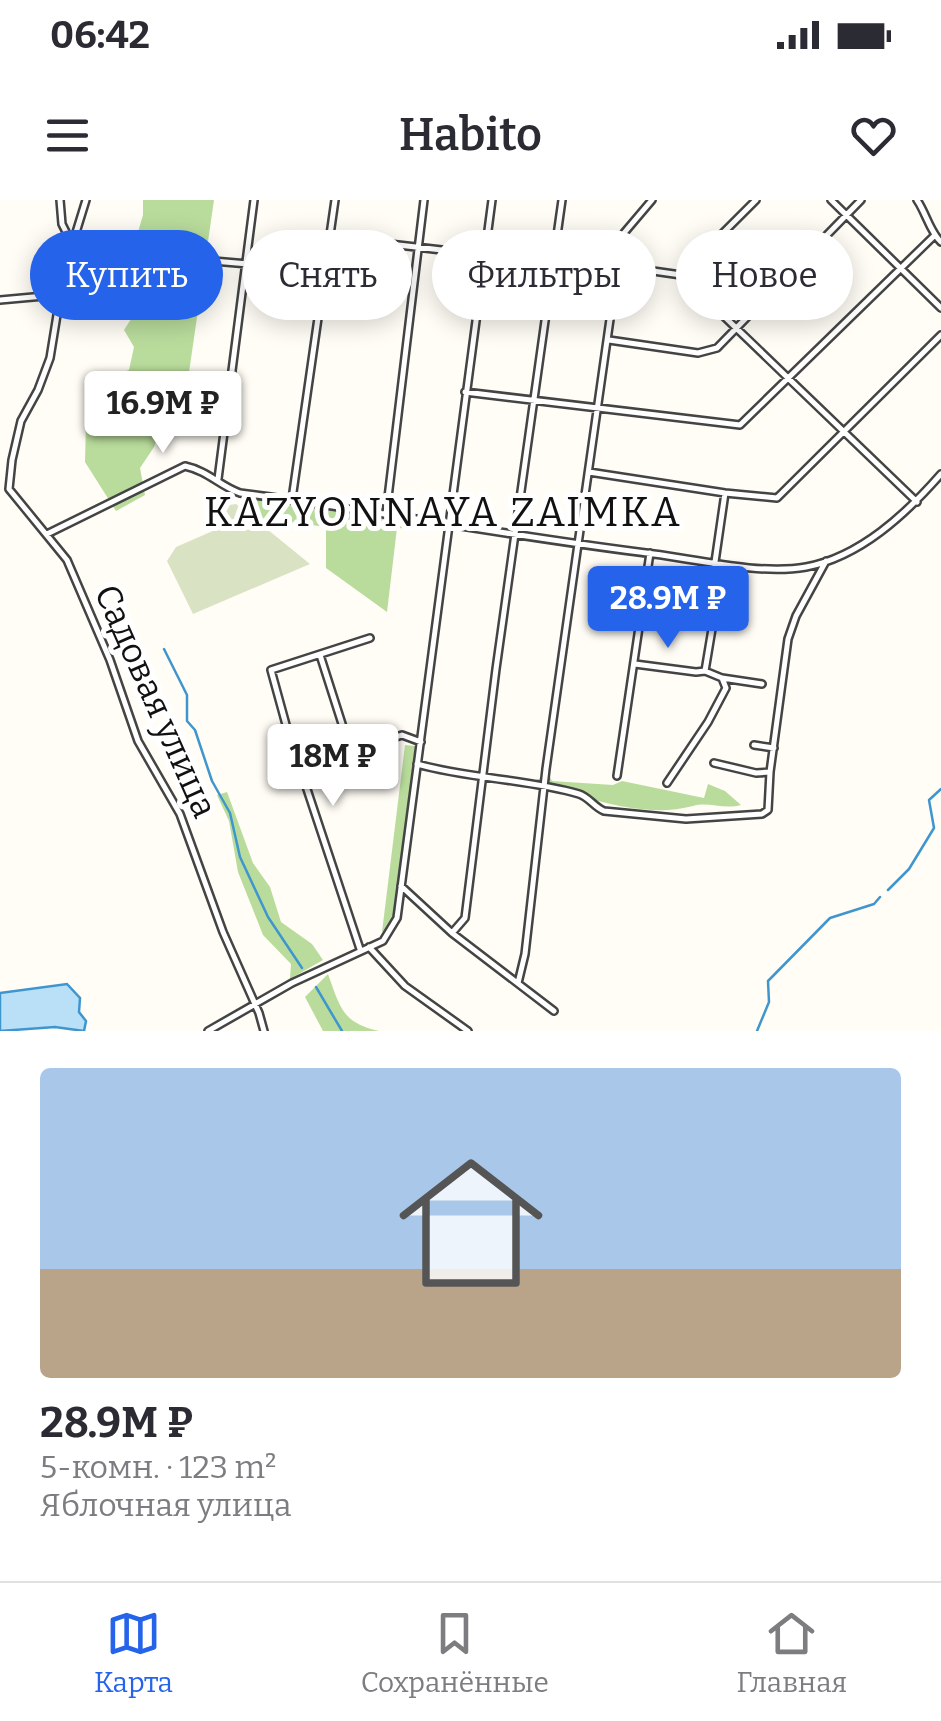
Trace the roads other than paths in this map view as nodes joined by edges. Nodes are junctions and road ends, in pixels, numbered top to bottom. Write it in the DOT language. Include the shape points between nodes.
graph roads {
  1 [pos="60,200"];
  2 [pos="86,200"];
  3 [pos="254,200"];
  4 [pos="335,200"];
  5 [pos="424,200"];
  6 [pos="492,200"];
  7 [pos="562,200"];
  8 [pos="652,200"];
  9 [pos="756,200"];
  10 [pos="831,200"];
  11 [pos="861,200"];
  12 [pos="918,200"];
  13 [pos="848,214"];
  14 [pos="65,230"];
  15 [pos="77,230"];
  16 [pos="251,230"];
  17 [pos="331,230"];
  18 [pos="488,230"];
  19 [pos="558,230"];
  20 [pos="626,230"];
  21 [pos="726,230"];
  22 [pos="934,236"];
  23 [pos="941,242"];
  24 [pos="412,245"];
  25 [pos="419,246"];
  26 [pos="432,247"];
  27 [pos="899,267"];
  28 [pos="30,297"];
  29 [pos="0,300"];
  30 [pos="243,300"];
  31 [pos="941,308"];
  32 [pos="56,320"];
  33 [pos="318,320"];
  34 [pos="476,320"];
  35 [pos="545,320"];
  36 [pos="611,320"];
  37 [pos="729,320"];
  38 [pos="737,328"];
  39 [pos="941,334"];
  40 [pos="609,340"];
  41 [pos="790,380"];
  42 [pos="466,392"];
  43 [pos="535,398"];
  44 [pos="600,408"];
  45 [pos="844,432"];
  46 [pos="589,472"];
  47 [pos="941,474"];
  48 [pos="218,479"];
  49 [pos="725,494"];
  50 [pos="292,500"];
  51 [pos="917,502"];
  52 [pos="386,514"];
  53 [pos="450,526"];
  54 [pos="47,534"];
  55 [pos="516,534"];
  56 [pos="578,544"];
  57 [pos="650,554"];
  58 [pos="826,561"];
  59 [pos="715,562"];
  60 [pos="370,638"];
  61 [pos="320,654"];
  62 [pos="635,664"];
  63 [pos="705,670"];
  64 [pos="722,678"];
  65 [pos="762,684"];
  66 [pos="421,742"];
  67 [pos="754,745"];
  68 [pos="774,748"];
  69 [pos="351,752"];
  70 [pos="714,762"];
  71 [pos="418,764"];
  72 [pos="302,769"];
  73 [pos="770,772"];
  74 [pos="617,776"];
  75 [pos="481,779"];
  76 [pos="668,783"];
  77 [pos="544,788"];
  78 [pos="401,886"];
  79 [pos="452,933"];
  80 [pos="369,947"];
  81 [pos="360,949"];
  82 [pos="518,983"];
  83 [pos="254,1004"];
  84 [pos="554,1011"];
  85 [pos="208,1031"];
  86 [pos="264,1031"];
  87 [pos="468,1031"];
  1 -- 14 [label="street"];
  2 -- 15 [label="street, Садовая улица"];
  3 -- 16 [label="street"];
  4 -- 17 [label="street"];
  5 -- 25 [label="street"];
  6 -- 18 [label="street"];
  7 -- 19 [label="street"];
  8 -- 20 [label="street"];
  9 -- 21 [label="street"];
  10 -- 13 [label="street"];
  11 -- 13 [label="street"];
  12 -- 22 [label="street"];
  13 -- 27 [label="street"];
  13 -- 38 [label="street"];
  22 -- 23 [label="street"];
  22 -- 27 [label="street"];
  24 -- 25 [label="street"];
  25 -- 26 [label="street"];
  25 -- 52 [label="street"];
  27 -- 31 [label="street"];
  27 -- 41 [label="street"];
  28 -- 29 [label="street"];
  30 -- 48 [label="street"];
  32 -- 54 [label="street, Садовая улица" via="50,358 21,422 10,480 10,489"];
  33 -- 50 [label="street"];
  34 -- 42 [label="street"];
  35 -- 43 [label="street"];
  36 -- 40 [label="street"];
  37 -- 38 [label="street"];
  38 -- 40 [label="street" via="717,348 698,353"];
  38 -- 41 [label="street"];
  39 -- 45 [label="street"];
  40 -- 44 [label="street"];
  41 -- 44 [label="street" via="740,425"];
  41 -- 45 [label="street"];
  42 -- 43 [label="street"];
  42 -- 53 [label="street"];
  43 -- 44 [label="street"];
  43 -- 55 [label="street"];
  44 -- 46 [label="street"];
  45 -- 49 [label="street" via="777,498"];
  45 -- 51 [label="street"];
  46 -- 49 [label="street"];
  46 -- 56 [label="street"];
  47 -- 51 [label="street"];
  48 -- 50 [label="street" via="240,494"];
  48 -- 54 [label="street" via="186,466"];
  49 -- 59 [label="street"];
  50 -- 52 [label="street"];
  51 -- 58 [label="street" via="879,534"];
  52 -- 53 [label="street"];
  53 -- 55 [label="street"];
  53 -- 66 [label="street"];
  54 -- 83 [label="street, Садовая улица" via="67,560 138,741 180,814"];
  55 -- 56 [label="street"];
  55 -- 75 [label="street"];
  56 -- 57 [label="street"];
  56 -- 77 [label="street"];
  57 -- 59 [label="street"];
  57 -- 62 [label="street"];
  58 -- 59 [label="street" via="784,568"];
  58 -- 68 [label="street" via="788,639"];
  59 -- 63 [label="street"];
  60 -- 61 [label="street"];
  61 -- 69 [label="street"];
  61 -- 72 [label="street" via="273,668"];
  62 -- 63 [label="street"];
  62 -- 74 [label="street"];
  63 -- 64 [label="street"];
  64 -- 65 [label="street"];
  64 -- 76 [label="street" via="722,696"];
  66 -- 69 [label="street" via="402,735"];
  66 -- 71 [label="street"];
  67 -- 68 [label="street"];
  68 -- 73 [label="street"];
  69 -- 72 [label="street"];
  70 -- 73 [label="street"];
  71 -- 75 [label="street"];
  71 -- 78 [label="street"];
  72 -- 81 [label="street"];
  73 -- 77 [label="street" via="768,810 730,817 604,811 584,795"];
  75 -- 77 [label="street"];
  75 -- 79 [label="street" via="465,918"];
  77 -- 82 [label="street"];
  78 -- 79 [label="street"];
  78 -- 80 [label="street" via="391,931"];
  79 -- 82 [label="street"];
  80 -- 81 [label="street"];
  80 -- 87 [label="street" via="404,986"];
  81 -- 83 [label="street"];
  82 -- 84 [label="street"];
  83 -- 85 [label="street"];
  83 -- 86 [label="street, Садовая улица"];
}
